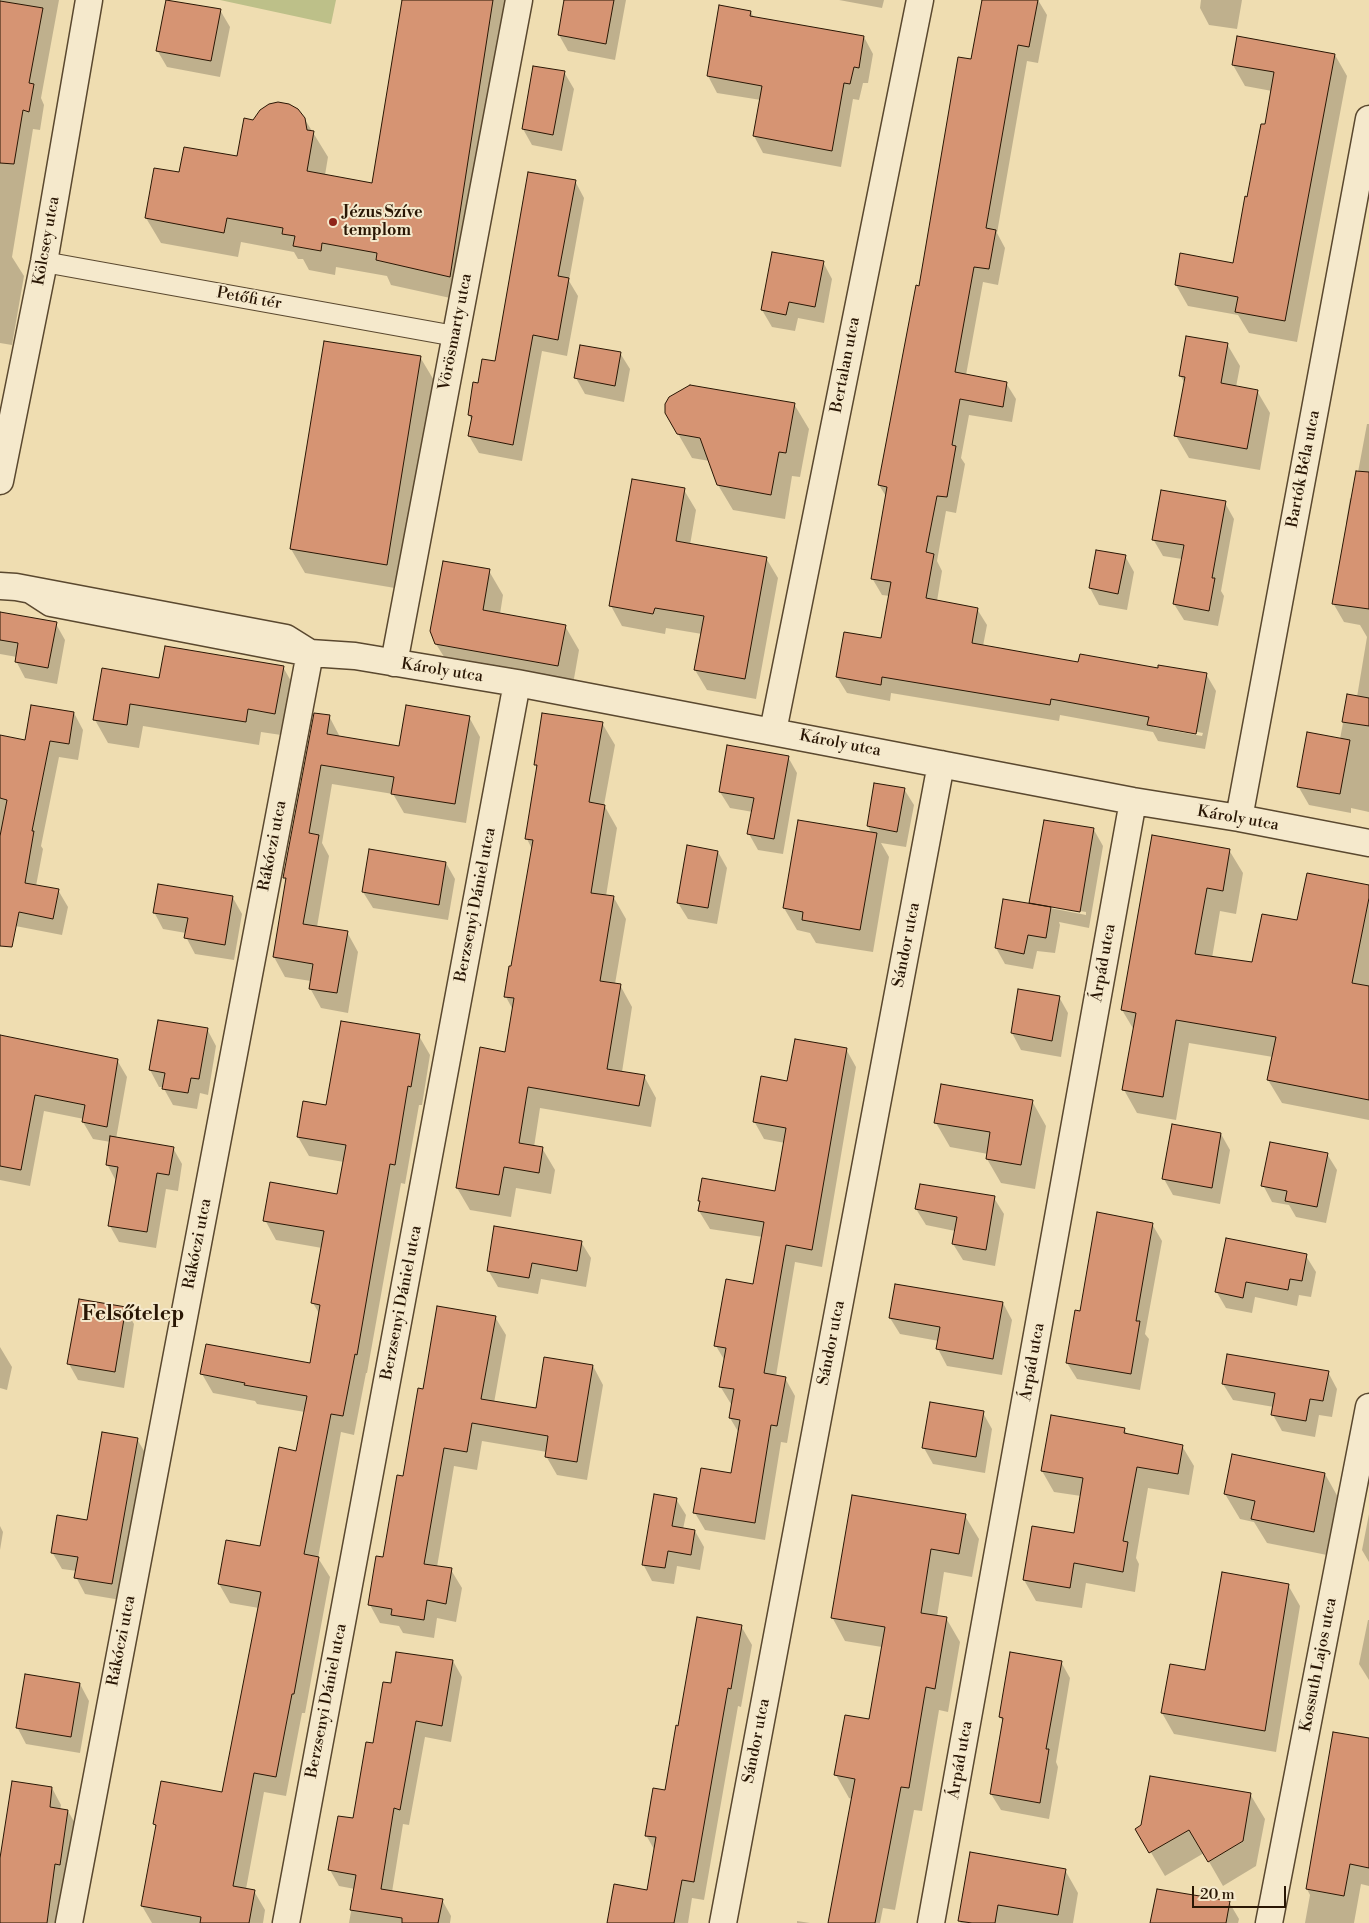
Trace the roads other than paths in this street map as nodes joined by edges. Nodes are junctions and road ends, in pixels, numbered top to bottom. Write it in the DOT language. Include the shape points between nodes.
graph roads {
  1 [pos="89,0"];
  2 [pos="519,0"];
  3 [pos="920,0"];
  4 [pos="1369,120"];
  5 [pos="44,262"];
  6 [pos="455,336"];
  7 [pos="0,482"];
  8 [pos="0,586"];
  9 [pos="310,653"];
  10 [pos="394,663"];
  11 [pos="517,683"];
  12 [pos="773,731"];
  13 [pos="941,764"];
  14 [pos="1134,801"];
  15 [pos="1239,818"];
  16 [pos="1369,843"];
  17 [pos="1369,1406"];
  18 [pos="69,1923"];
  19 [pos="286,1923"];
  20 [pos="723,1923"];
  21 [pos="931,1923"];
  22 [pos="1269,1923"];
  1 -- 5 [label="street, Kölcsey utca"];
  2 -- 6 [label="street, Vörösmarty utca"];
  3 -- 12 [label="street, Bertalan utca"];
  4 -- 15 [label="street, Bartók Béla utca"];
  5 -- 6 [label="street, Petőfi tér"];
  5 -- 7 [label="street, Kölcsey utca"];
  6 -- 10 [label="street, Vörösmarty utca"];
  8 -- 9 [label="street, Károly utca" via="31,590 51,603"];
  9 -- 10 [label="street, Károly utca"];
  9 -- 18 [label="street, Rákóczi utca"];
  10 -- 11 [label="street, Károly utca"];
  11 -- 12 [label="street, Károly utca"];
  11 -- 19 [label="street, Berzsenyi Dániel utca"];
  12 -- 13 [label="street, Károly utca"];
  13 -- 14 [label="street, Károly utca"];
  13 -- 20 [label="street, Sándor utca"];
  14 -- 15 [label="street, Károly utca"];
  14 -- 21 [label="street, Árpád utca"];
  15 -- 16 [label="street, Károly utca"];
  17 -- 22 [label="street, Kossuth Lajos utca"];
}
